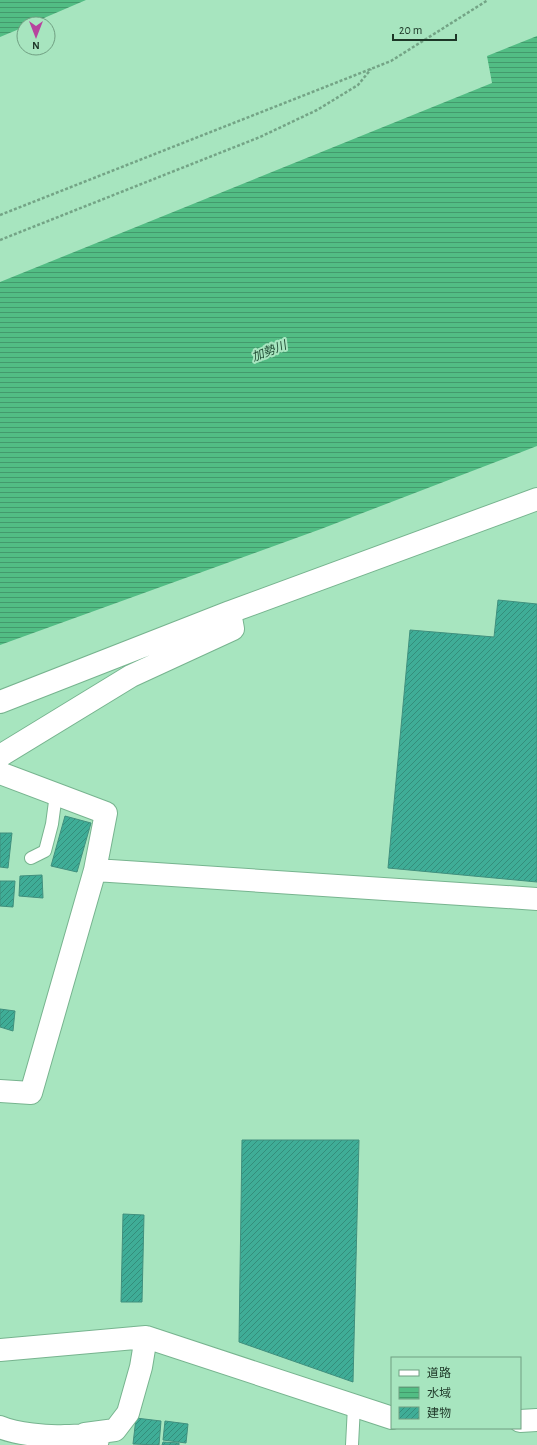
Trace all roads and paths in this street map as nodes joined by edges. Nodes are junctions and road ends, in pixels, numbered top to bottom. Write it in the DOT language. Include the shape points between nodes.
graph roads {
  1 [pos="488,0"];
  2 [pos="371,69"];
  3 [pos="0,215"];
  4 [pos="0,240"];
  5 [pos="537,499"];
  6 [pos="230,612"];
  7 [pos="0,702"];
  8 [pos="0,756"];
  9 [pos="0,773"];
  10 [pos="56,794"];
  11 [pos="31,858"];
  12 [pos="95,870"];
  13 [pos="537,899"];
  14 [pos="0,1091"];
  15 [pos="146,1337"];
  16 [pos="0,1350"];
  17 [pos="354,1406"];
  18 [pos="391,1418"];
  19 [pos="537,1420"];
  20 [pos="521,1421"];
  21 [pos="0,1427"];
  22 [pos="92,1440"];
  23 [pos="352,1445"];
  1 -- 2 [label="path" via="391,61"];
  2 -- 3 [label="path"];
  2 -- 4 [label="path" via="358,86 318,110 260,137"];
  5 -- 6 [label="street"];
  6 -- 7 [label="street"];
  6 -- 8 [label="street" via="233,629 131,676"];
  9 -- 10 [label="street"];
  10 -- 11 [label="lane" via="45,851"];
  10 -- 12 [label="street" via="106,813"];
  12 -- 13 [label="street"];
  12 -- 14 [label="street" via="31,1093"];
  15 -- 16 [label="street"];
  15 -- 17 [label="street"];
  15 -- 22 [label="street" via="141,1367 128,1413 115,1430"];
  17 -- 18 [label="street"];
  17 -- 23 [label="lane"];
  19 -- 20 [label="street"];
  21 -- 22 [label="street" via="9,1431"];
}
